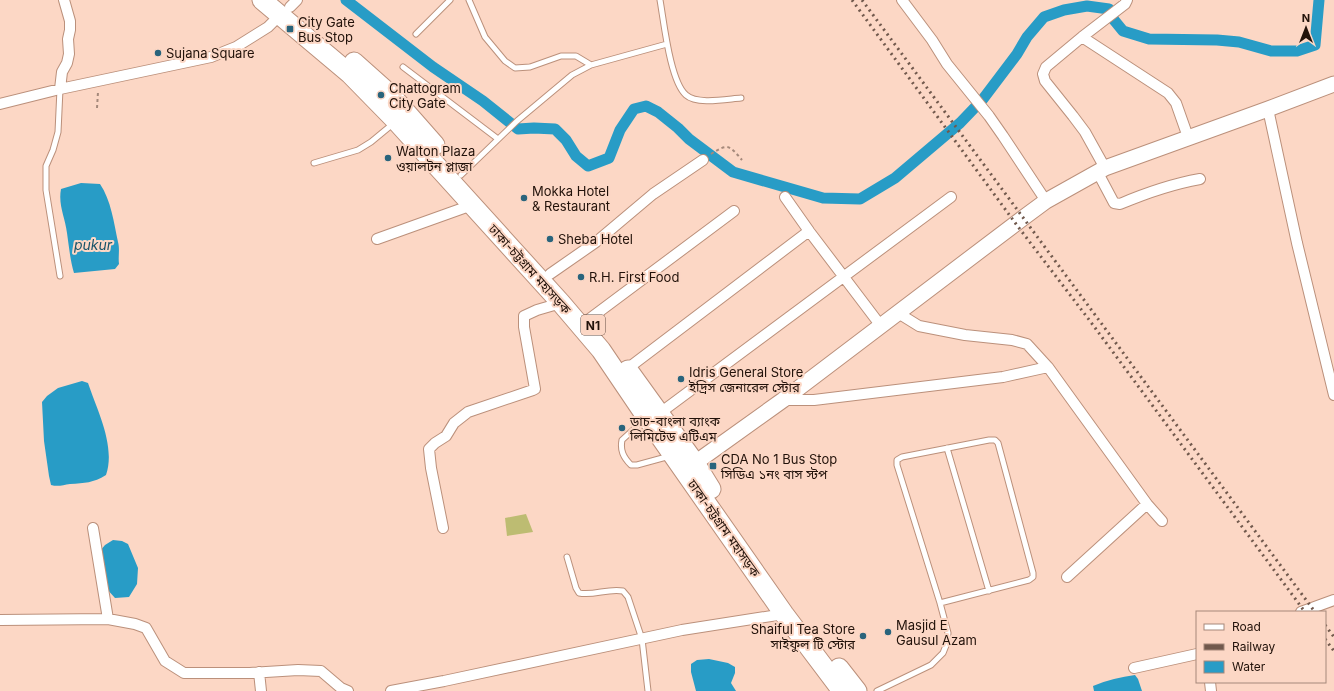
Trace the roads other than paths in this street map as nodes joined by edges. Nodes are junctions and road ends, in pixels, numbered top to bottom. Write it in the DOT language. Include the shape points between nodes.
graph roads {
  1 [pos="64,0"];
  2 [pos="262,0"];
  3 [pos="450,0"];
  4 [pos="469,0"];
  5 [pos="660,0"];
  6 [pos="902,0"];
  7 [pos="1126,2"];
  8 [pos="287,6"];
  9 [pos="416,34"];
  10 [pos="1082,37"];
  11 [pos="667,44"];
  12 [pos="591,65"];
  13 [pos="403,67"];
  14 [pos="1334,84"];
  15 [pos="60,89"];
  16 [pos="741,98"];
  17 [pos="0,104"];
  18 [pos="1268,109"];
  19 [pos="396,121"];
  20 [pos="1188,137"];
  21 [pos="498,139"];
  22 [pos="703,160"];
  23 [pos="314,163"];
  24 [pos="1101,169"];
  25 [pos="1200,179"];
  26 [pos="466,189"];
  27 [pos="951,196"];
  28 [pos="785,197"];
  29 [pos="1046,201"];
  30 [pos="734,211"];
  31 [pos="809,231"];
  32 [pos="377,239"];
  33 [pos="550,274"];
  34 [pos="60,276"];
  35 [pos="844,277"];
  36 [pos="560,303"];
  37 [pos="898,313"];
  38 [pos="588,320"];
  39 [pos="881,326"];
  40 [pos="1048,367"];
  41 [pos="627,369"];
  42 [pos="1334,395"];
  43 [pos="783,400"];
  44 [pos="653,416"];
  45 [pos="947,448"];
  46 [pos="673,456"];
  47 [pos="695,463"];
  48 [pos="1147,504"];
  49 [pos="1162,521"];
  50 [pos="93,528"];
  51 [pos="443,528"];
  52 [pos="567,557"];
  53 [pos="1067,577"];
  54 [pos="989,591"];
  55 [pos="1334,600"];
  56 [pos="940,603"];
  57 [pos="1305,611"];
  58 [pos="784,614"];
  59 [pos="108,619"];
  60 [pos="0,620"];
  61 [pos="642,639"];
  62 [pos="1196,654"];
  63 [pos="1134,668"];
  64 [pos="260,672"];
  65 [pos="261,691"];
  66 [pos="348,691"];
  67 [pos="391,691"];
  68 [pos="648,691"];
  69 [pos="842,691"];
  70 [pos="857,691"];
  71 [pos="877,691"];
  1 -- 15 [label="street" via="70,30 67,63 62,72"];
  2 -- 8 [label="highway, ঢাকা-চট্টগ্রাম মহাসড়ক / N1"];
  3 -- 9 [label="lane"];
  4 -- 12 [label="lane" via="486,37 505,61 515,68 530,67 560,56 576,56"];
  5 -- 11 [label="lane"];
  6 -- 29 [label="street" via="947,64 989,116"];
  7 -- 10 [label="street"];
  8 -- 15 [label="street" via="268,27 236,47 211,57"];
  8 -- 19 [label="highway, ঢাকা-চট্টগ্রাম মহাসড়ক / N1"];
  8 -- 26 [label="highway, ঢাকা-চট্টগ্রাম মহাসড়ক / N1" via="391,95"];
  10 -- 20 [label="street" via="1168,93 1176,103"];
  10 -- 24 [label="street" via="1046,67 1043,74 1045,81 1081,127"];
  11 -- 12 [label="lane"];
  11 -- 16 [label="lane" via="677,82 686,96 702,101"];
  12 -- 21 [label="lane" via="572,75"];
  13 -- 21 [label="lane"];
  14 -- 18 [label="street"];
  15 -- 17 [label="street"];
  15 -- 34 [label="lane" via="58,132 46,166 46,190"];
  18 -- 20 [label="street"];
  18 -- 42 [label="street"];
  19 -- 23 [label="lane" via="358,150"];
  19 -- 26 [label="highway, ঢাকা-চট্টগ্রাম মহাসড়ক / N1"];
  20 -- 24 [label="street"];
  21 -- 26 [label="lane"];
  22 -- 33 [label="street" via="653,194 596,242"];
  24 -- 25 [label="street" via="1114,203 1117,204 1149,192"];
  24 -- 29 [label="street"];
  26 -- 32 [label="street"];
  26 -- 33 [label="highway, ঢাকা-চট্টগ্রাম মহাসড়ক / N1"];
  26 -- 36 [label="highway, ঢাকা-চট্টগ্রাম মহাসড়ক / N1"];
  27 -- 35 [label="street"];
  28 -- 31 [label="street"];
  29 -- 37 [label="street"];
  30 -- 38 [label="street"];
  31 -- 35 [label="street"];
  31 -- 41 [label="street"];
  33 -- 38 [label="highway, ঢাকা-চট্টগ্রাম মহাসড়ক / N1"];
  35 -- 39 [label="street"];
  35 -- 44 [label="street"];
  36 -- 44 [label="highway, ঢাকা-চট্টগ্রাম মহাসড়ক / N1"];
  36 -- 51 [label="street" via="524,316 535,388 468,412 454,423 446,436 429,449"];
  37 -- 39 [label="street"];
  37 -- 40 [label="street" via="919,326 1027,344"];
  38 -- 41 [label="highway, ঢাকা-চট্টগ্রাম মহাসড়ক / N1"];
  39 -- 43 [label="street"];
  40 -- 43 [label="street" via="1003,378 814,400"];
  40 -- 48 [label="street"];
  41 -- 44 [label="highway, ঢাকা-চট্টগ্রাম মহাসড়ক / N1"];
  43 -- 47 [label="street"];
  44 -- 46 [label="highway, ঢাকা-চট্টগ্রাম মহাসড়ক / N1"];
  44 -- 46 [label="lane" via="622,440 621,447 626,459 631,465 637,465"];
  44 -- 47 [label="highway, ঢাকা-চট্টগ্রাম মহাসড়ক / N1"];
  45 -- 54 [label="lane"];
  45 -- 54 [label="lane" via="989,440 995,440 998,444 1033,578"];
  45 -- 56 [label="lane" via="897,460"];
  46 -- 58 [label="highway, ঢাকা-চট্টগ্রাম মহাসড়ক / N1"];
  47 -- 70 [label="highway, ঢাকা-চট্টগ্রাম মহাসড়ক / N1" via="792,607"];
  48 -- 49 [label="street"];
  48 -- 53 [label="street"];
  50 -- 59 [label="street"];
  52 -- 61 [label="lane" via="579,593 587,595 616,589 623,591 628,597"];
  54 -- 56 [label="lane"];
  55 -- 57 [label="street"];
  56 -- 71 [label="lane" via="948,634 943,653 931,665"];
  58 -- 61 [label="street"];
  58 -- 69 [label="highway, ঢাকা-চট্টগ্রাম মহাসড়ক / N1"];
  59 -- 60 [label="street"];
  59 -- 64 [label="street" via="146,628 165,661 184,674"];
  61 -- 67 [label="street"];
  61 -- 68 [label="lane"];
  62 -- 63 [label="street"];
  64 -- 65 [label="street"];
  64 -- 66 [label="street" via="321,671"];
}
